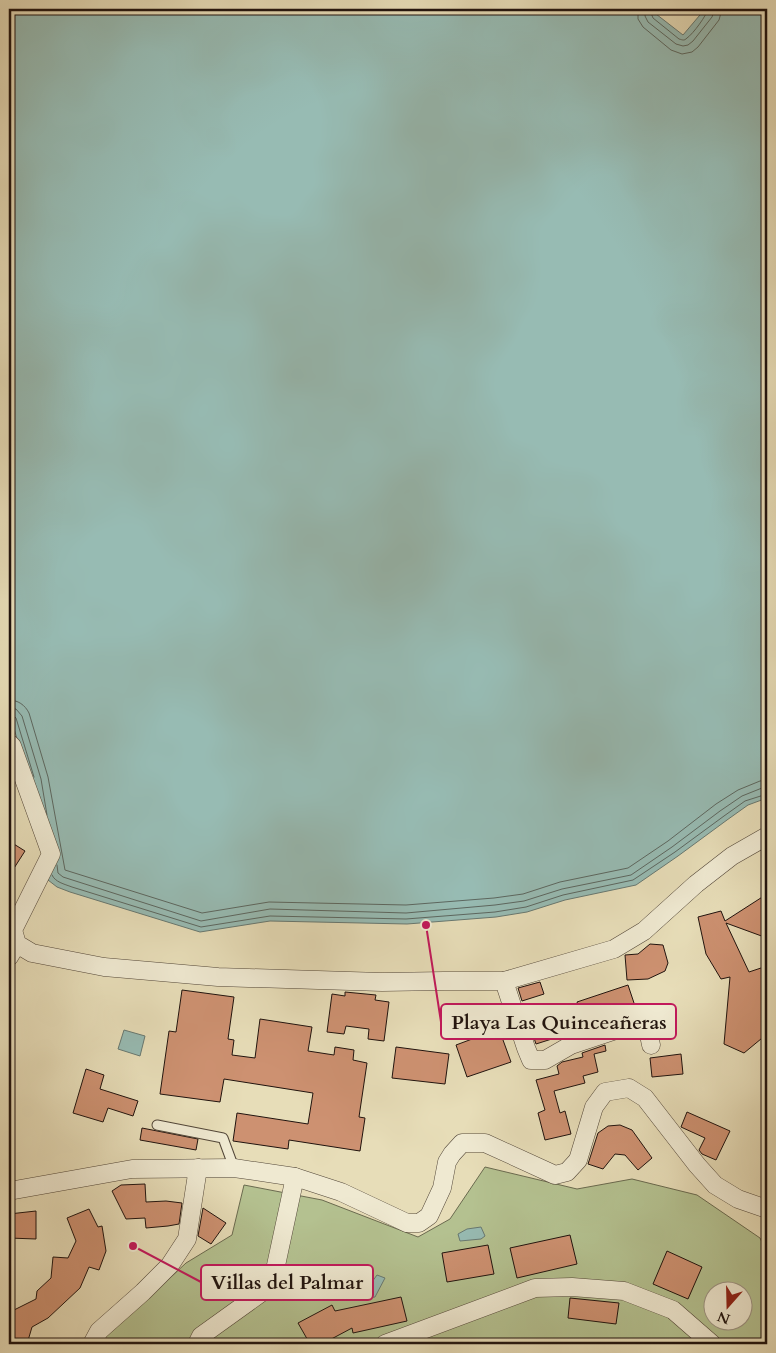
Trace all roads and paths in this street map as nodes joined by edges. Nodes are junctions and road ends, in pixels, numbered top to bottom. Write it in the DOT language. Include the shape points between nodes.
graph roads {
  1 [pos="9,743"];
  2 [pos="767,836"];
  3 [pos="13,951"];
  4 [pos="504,981"];
  5 [pos="651,1045"];
  6 [pos="157,1125"];
  7 [pos="198,1168"];
  8 [pos="234,1168"];
  9 [pos="295,1177"];
  10 [pos="9,1191"];
  11 [pos="767,1209"];
  12 [pos="92,1344"];
  13 [pos="198,1344"];
  14 [pos="385,1344"];
  15 [pos="712,1344"];
  1 -- 3 [label="street" via="51,854 14,930"];
  2 -- 4 [label="street" via="732,856 644,931 614,950"];
  3 -- 4 [label="street" via="104,967 218,977 382,982"];
  4 -- 5 [label="street" via="531,1060 545,1060 571,1045 640,1022 648,1032"];
  6 -- 8 [label="lane" via="223,1138"];
  7 -- 8 [label="street"];
  7 -- 10 [label="street" via="132,1168"];
  7 -- 12 [label="street" via="187,1239 170,1265 99,1331"];
  8 -- 9 [label="street"];
  9 -- 11 [label="street" via="342,1192 407,1223 419,1223 429,1216 442,1188 447,1162 462,1143 485,1143 555,1175 567,1172 578,1160 594,1107 605,1092 630,1088 646,1098 715,1184 738,1199"];
  9 -- 13 [label="street" via="276,1270 265,1290 201,1336"];
  14 -- 15 [label="street" via="535,1288 572,1287 624,1291 673,1310"];
}
